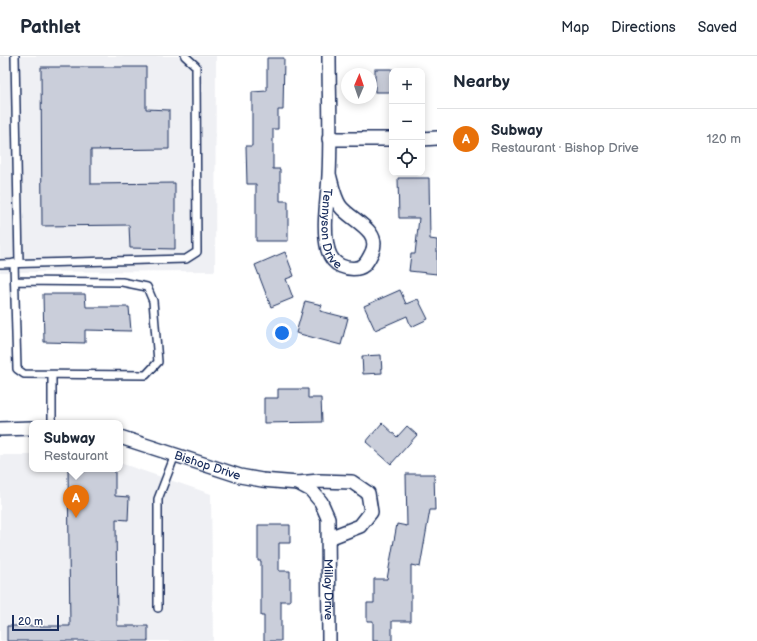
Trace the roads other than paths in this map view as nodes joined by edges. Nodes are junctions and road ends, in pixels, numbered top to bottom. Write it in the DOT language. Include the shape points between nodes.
graph roads {
  1 [pos="15,56"];
  2 [pos="185,56"];
  3 [pos="329,56"];
  4 [pos="425,138"];
  5 [pos="437,138"];
  6 [pos="329,139"];
  7 [pos="389,139"];
  8 [pos="329,174"];
  9 [pos="17,263"];
  10 [pos="0,264"];
  11 [pos="15,282"];
  12 [pos="52,375"];
  13 [pos="52,420"];
  14 [pos="29,428"];
  15 [pos="0,429"];
  16 [pos="123,438"];
  17 [pos="175,455"];
  18 [pos="298,483"];
  19 [pos="322,502"];
  20 [pos="329,538"];
  21 [pos="158,608"];
  22 [pos="329,641"];
  1 -- 9 [label="lane"];
  2 -- 9 [label="lane" via="196,66 197,252 186,259"];
  3 -- 6 [label="street, Tennyson Drive"];
  4 -- 5 [label="street"];
  6 -- 7 [label="street"];
  6 -- 8 [label="street, Tennyson Drive"];
  8 -- 8 [label="street, Tennyson Drive" via="339,205 366,228 373,238 371,256 359,267 340,266 330,256 326,206"];
  9 -- 10 [label="lane"];
  9 -- 11 [label="lane"];
  11 -- 12 [label="lane" via="17,369 24,374"];
  11 -- 12 [label="lane" via="122,282 147,287 153,301 158,362 146,375"];
  12 -- 13 [label="lane"];
  14 -- 15 [label="street"];
  16 -- 17 [label="street, Bishop Drive"];
  17 -- 18 [label="street, Bishop Drive" via="240,476"];
  17 -- 21 [label="lane" via="158,499"];
  18 -- 19 [label="street, Bishop Drive" via="311,490"];
  18 -- 20 [label="street, Bishop Drive" via="352,482 368,493 371,512 360,526"];
  19 -- 20 [label="street, Millay Drive" via="328,518"];
  20 -- 22 [label="street, Millay Drive"];
}
